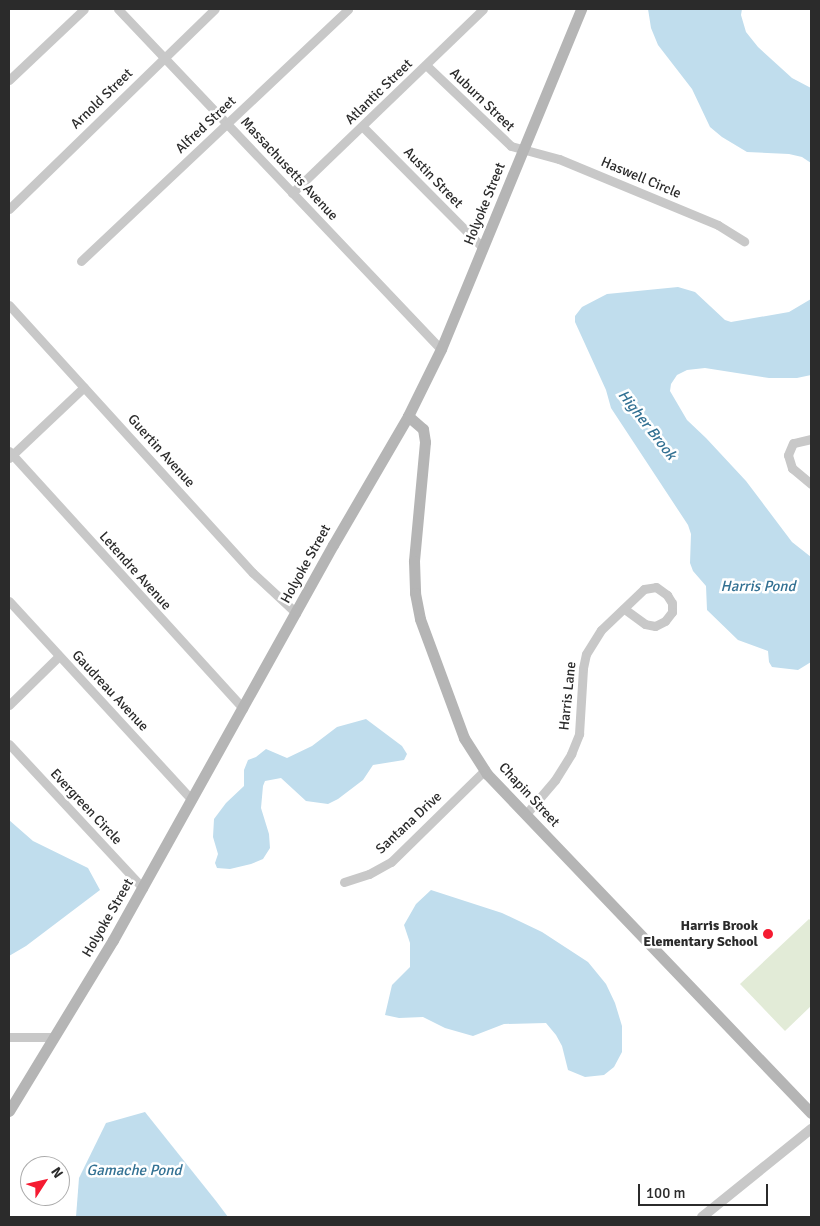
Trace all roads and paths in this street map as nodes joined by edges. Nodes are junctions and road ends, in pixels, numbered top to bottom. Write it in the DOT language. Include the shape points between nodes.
graph roads {
  1 [pos="84,9"];
  2 [pos="118,9"];
  3 [pos="215,9"];
  4 [pos="348,9"];
  5 [pos="483,9"];
  6 [pos="580,9"];
  7 [pos="164,57"];
  8 [pos="426,65"];
  9 [pos="9,80"];
  10 [pos="228,124"];
  11 [pos="363,126"];
  12 [pos="523,150"];
  13 [pos="292,193"];
  14 [pos="9,209"];
  15 [pos="744,241"];
  16 [pos="483,248"];
  17 [pos="81,261"];
  18 [pos="9,305"];
  19 [pos="441,348"];
  20 [pos="84,387"];
  21 [pos="408,416"];
  22 [pos="811,439"];
  23 [pos="10,454"];
  24 [pos="811,484"];
  25 [pos="9,601"];
  26 [pos="624,609"];
  27 [pos="296,613"];
  28 [pos="59,656"];
  29 [pos="9,705"];
  30 [pos="243,708"];
  31 [pos="9,744"];
  32 [pos="485,770"];
  33 [pos="192,800"];
  34 [pos="526,814"];
  35 [pos="344,882"];
  36 [pos="143,888"];
  37 [pos="9,1037"];
  38 [pos="54,1037"];
  39 [pos="9,1111"];
  40 [pos="811,1114"];
  41 [pos="811,1129"];
  42 [pos="702,1217"];
  1 -- 9 [label="street"];
  2 -- 7 [label="street, Massachusetts Avenue"];
  3 -- 7 [label="street, Arnold Street"];
  4 -- 10 [label="street, Alfred Street"];
  5 -- 8 [label="street, Atlantic Street"];
  6 -- 12 [label="main road, Holyoke Street"];
  7 -- 10 [label="street, Massachusetts Avenue"];
  7 -- 14 [label="street, Arnold Street"];
  8 -- 11 [label="street, Atlantic Street"];
  8 -- 12 [label="street, Auburn Street" via="510,146"];
  10 -- 13 [label="street, Massachusetts Avenue"];
  10 -- 17 [label="street, Alfred Street"];
  11 -- 13 [label="street, Atlantic Street"];
  11 -- 16 [label="street, Austin Street"];
  12 -- 15 [label="street, Haswell Circle" via="559,159 718,226"];
  12 -- 16 [label="main road, Holyoke Street"];
  13 -- 19 [label="street, Massachusetts Avenue"];
  16 -- 19 [label="main road, Holyoke Street"];
  18 -- 20 [label="street, Guertin Avenue"];
  19 -- 21 [label="main road, Holyoke Street"];
  20 -- 23 [label="street"];
  20 -- 27 [label="street, Guertin Avenue" via="253,573"];
  21 -- 27 [label="main road, Holyoke Street"];
  21 -- 32 [label="main road, Chapin Street" via="423,429 425,442 414,561 420,619 464,738"];
  22 -- 24 [label="street" via="793,443 788,455 792,468"];
  23 -- 30 [label="street, Letendre Avenue"];
  25 -- 28 [label="street, Gaudreau Avenue"];
  26 -- 26 [label="street, Harris Lane" via="644,589 656,586 667,594 672,603 672,612 655,626 645,624"];
  26 -- 34 [label="street, Harris Lane" via="601,630 586,654 580,734 555,780"];
  27 -- 30 [label="main road, Holyoke Street"];
  28 -- 29 [label="street"];
  28 -- 33 [label="street, Gaudreau Avenue"];
  30 -- 33 [label="main road, Holyoke Street"];
  31 -- 36 [label="street, Evergreen Circle"];
  32 -- 34 [label="main road, Chapin Street"];
  32 -- 35 [label="street, Santana Drive" via="391,862"];
  33 -- 36 [label="main road, Holyoke Street"];
  34 -- 40 [label="main road, Chapin Street"];
  36 -- 38 [label="main road, Holyoke Street"];
  37 -- 38 [label="street"];
  38 -- 39 [label="main road, Holyoke Street"];
  41 -- 42 [label="street"];
}
